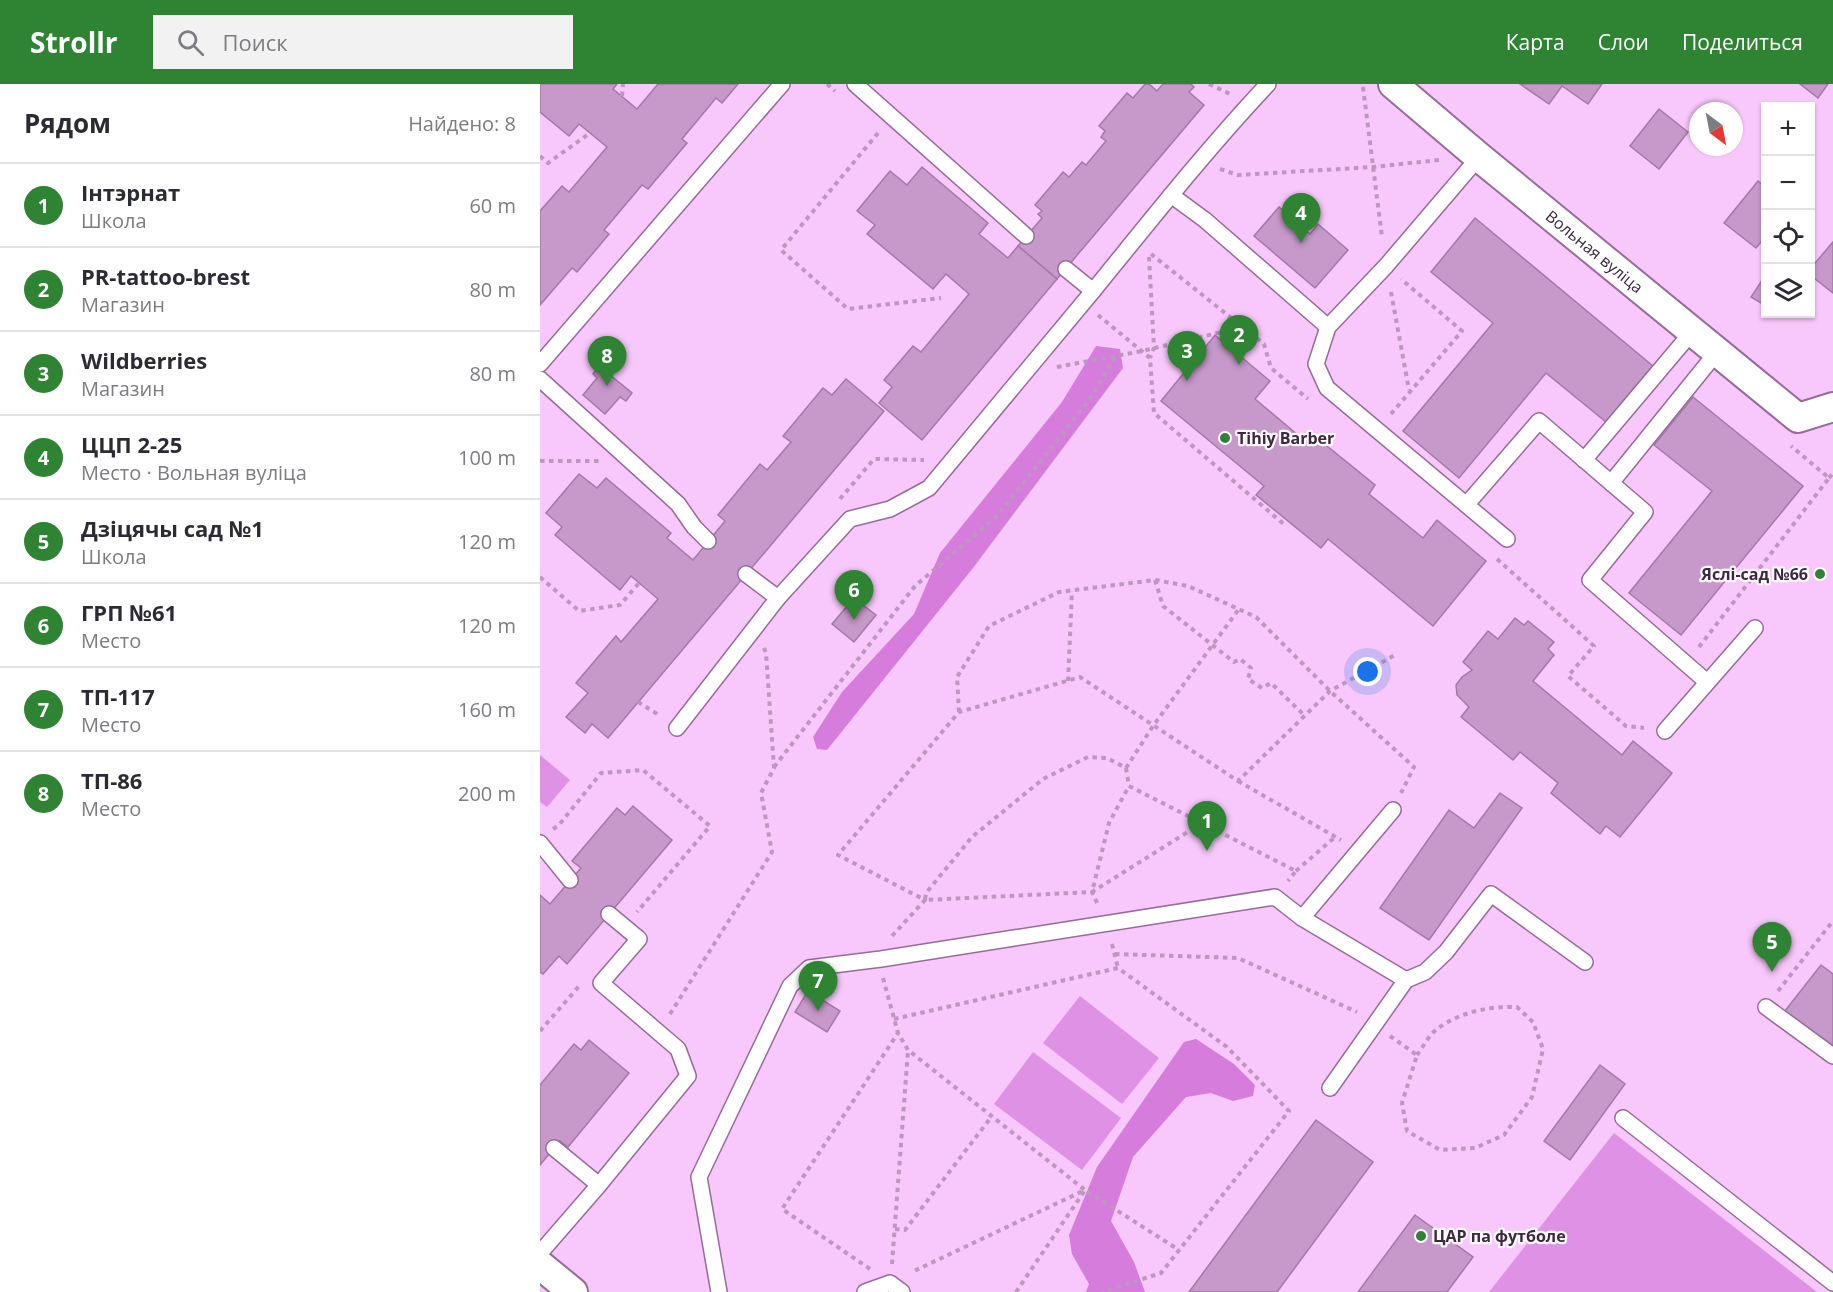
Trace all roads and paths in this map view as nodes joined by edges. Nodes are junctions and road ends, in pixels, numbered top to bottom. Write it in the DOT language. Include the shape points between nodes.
graph roads {
  1 [pos="623,84"];
  2 [pos="782,84"];
  3 [pos="855,84"];
  4 [pos="1268,84"];
  5 [pos="1393,84"];
  6 [pos="622,96"];
  7 [pos="880,130"];
  8 [pos="590,133"];
  9 [pos="540,156"];
  10 [pos="1479,157"];
  11 [pos="1440,160"];
  12 [pos="1199,162"];
  13 [pos="1171,195"];
  14 [pos="1026,236"];
  15 [pos="1386,266"];
  16 [pos="1066,269"];
  17 [pos="1093,291"];
  18 [pos="941,298"];
  19 [pos="1097,314"];
  20 [pos="1243,327"];
  21 [pos="1328,327"];
  22 [pos="1692,332"];
  23 [pos="1154,348"];
  24 [pos="1142,351"];
  25 [pos="1717,352"];
  26 [pos="1116,356"];
  27 [pos="1150,358"];
  28 [pos="540,364"];
  29 [pos="1026,372"];
  30 [pos="540,379"];
  31 [pos="1313,404"];
  32 [pos="1833,407"];
  33 [pos="1378,431"];
  34 [pos="927,460"];
  35 [pos="1584,460"];
  36 [pos="540,461"];
  37 [pos="632,461"];
  38 [pos="1833,473"];
  39 [pos="1829,478"];
  40 [pos="1611,483"];
  41 [pos="838,502"];
  42 [pos="1467,504"];
  43 [pos="1286,526"];
  44 [pos="1507,538"];
  45 [pos="708,542"];
  46 [pos="1494,556"];
  47 [pos="746,574"];
  48 [pos="540,577"];
  49 [pos="1155,580"];
  50 [pos="639,583"];
  51 [pos="1072,591"];
  52 [pos="777,598"];
  53 [pos="1239,609"];
  54 [pos="754,628"];
  55 [pos="1755,628"];
  56 [pos="1212,645"];
  57 [pos="1395,655"];
  58 [pos="1068,681"];
  59 [pos="1707,682"];
  60 [pos="1330,691"];
  61 [pos="638,702"];
  62 [pos="665,707"];
  63 [pos="959,712"];
  64 [pos="1305,716"];
  65 [pos="1153,726"];
  66 [pos="677,728"];
  67 [pos="1665,731"];
  68 [pos="774,768"];
  69 [pos="1126,768"];
  70 [pos="1238,782"];
  71 [pos="1129,786"];
  72 [pos="1393,810"];
  73 [pos="1202,823"];
  74 [pos="545,837"];
  75 [pos="1335,837"];
  76 [pos="1359,850"];
  77 [pos="772,852"];
  78 [pos="1296,871"];
  79 [pos="570,880"];
  80 [pos="1092,892"];
  81 [pos="1275,897"];
  82 [pos="925,900"];
  83 [pos="609,914"];
  84 [pos="1302,918"];
  85 [pos="1833,921"];
  86 [pos="1107,924"];
  87 [pos="624,927"];
  88 [pos="887,958"];
  89 [pos="1584,962"];
  90 [pos="1118,968"];
  91 [pos="588,975"];
  92 [pos="1406,980"];
  93 [pos="1766,1007"];
  94 [pos="894,1018"];
  95 [pos="540,1031"];
  96 [pos="898,1033"];
  97 [pos="908,1050"];
  98 [pos="1833,1056"];
  99 [pos="1330,1088"];
  100 [pos="992,1116"];
  101 [pos="1623,1118"];
  102 [pos="554,1148"];
  103 [pos="599,1185"];
  104 [pos="1085,1190"];
  105 [pos="895,1229"];
  106 [pos="1179,1250"];
  107 [pos="540,1253"];
  108 [pos="540,1265"];
  109 [pos="1833,1283"];
  110 [pos="896,1287"];
  111 [pos="573,1292"];
  112 [pos="719,1292"];
  113 [pos="866,1292"];
  114 [pos="1016,1292"];
  115 [pos="1102,1292"];
  1 -- 6 [label="path"];
  2 -- 28 [label="lane"];
  3 -- 14 [label="lane"];
  4 -- 12 [label="lane"];
  5 -- 10 [label="street, Вольная вуліца"];
  7 -- 18 [label="path" via="781,250 848,309"];
  8 -- 9 [label="path" via="548,162"];
  10 -- 15 [label="lane"];
  10 -- 22 [label="street, Вольная вуліца"];
  11 -- 12 [label="path" via="1239,175"];
  12 -- 13 [label="lane"];
  13 -- 17 [label="lane"];
  13 -- 21 [label="lane"];
  15 -- 21 [label="lane"];
  15 -- 33 [label="path" via="1462,331"];
  16 -- 17 [label="lane"];
  17 -- 29 [label="lane"];
  19 -- 24 [label="path"];
  20 -- 23 [label="path"];
  20 -- 23 [label="path" via="1149,253"];
  20 -- 31 [label="path" via="1264,344 1271,368"];
  21 -- 33 [label="lane" via="1316,364 1327,388"];
  22 -- 25 [label="street, Вольная вуліца"];
  22 -- 35 [label="lane"];
  23 -- 24 [label="path"];
  23 -- 27 [label="path"];
  24 -- 26 [label="path"];
  24 -- 27 [label="path"];
  25 -- 32 [label="street, Вольная вуліца" via="1798,418"];
  25 -- 40 [label="lane"];
  26 -- 29 [label="path"];
  26 -- 68 [label="path" via="1089,400 997,516 915,586"];
  27 -- 43 [label="path" via="1154,413"];
  29 -- 52 [label="lane" via="929,488 890,509 850,519"];
  30 -- 37 [label="lane"];
  33 -- 42 [label="lane"];
  34 -- 41 [label="path" via="874,459"];
  35 -- 40 [label="lane"];
  35 -- 42 [label="lane" via="1539,421"];
  36 -- 37 [label="path"];
  37 -- 45 [label="lane" via="678,504"];
  38 -- 39 [label="path"];
  40 -- 59 [label="lane" via="1645,512 1590,580"];
  42 -- 44 [label="lane"];
  46 -- 67 [label="path" via="1594,646 1568,676 1626,726"];
  47 -- 52 [label="lane"];
  48 -- 50 [label="path" via="579,611 620,605"];
  49 -- 51 [label="path"];
  49 -- 53 [label="path" via="1188,586"];
  49 -- 56 [label="path" via="1163,606"];
  51 -- 58 [label="path"];
  51 -- 63 [label="path" via="1059,592 989,626 957,677"];
  52 -- 54 [label="lane"];
  53 -- 56 [label="path"];
  53 -- 60 [label="path" via="1256,617"];
  54 -- 66 [label="lane"];
  54 -- 68 [label="path" via="766,653"];
  55 -- 59 [label="lane"];
  56 -- 64 [label="path" via="1234,662 1240,659 1251,668 1248,679 1262,688 1271,683"];
  56 -- 65 [label="path"];
  57 -- 60 [label="path"];
  58 -- 63 [label="path"];
  58 -- 65 [label="path" via="1080,677"];
  59 -- 67 [label="lane"];
  60 -- 64 [label="path"];
  60 -- 72 [label="path" via="1414,767"];
  61 -- 62 [label="path" via="658,716"];
  63 -- 82 [label="path" via="838,855"];
  64 -- 70 [label="path"];
  65 -- 69 [label="path"];
  65 -- 70 [label="path"];
  68 -- 77 [label="path" via="761,794"];
  69 -- 71 [label="path"];
  69 -- 82 [label="path" via="1107,758 1088,757 1044,779 972,837 926,893"];
  70 -- 75 [label="path"];
  71 -- 73 [label="path"];
  71 -- 80 [label="path" via="1109,823"];
  72 -- 76 [label="lane"];
  73 -- 78 [label="path"];
  73 -- 80 [label="path"];
  74 -- 79 [label="lane"];
  74 -- 87 [label="path" via="601,773 643,770 710,826"];
  75 -- 76 [label="path"];
  75 -- 78 [label="path"];
  76 -- 84 [label="lane"];
  78 -- 81 [label="path"];
  80 -- 82 [label="path"];
  80 -- 86 [label="path"];
  81 -- 84 [label="lane"];
  81 -- 86 [label="lane"];
  82 -- 88 [label="path" via="890,938"];
  83 -- 87 [label="lane"];
  84 -- 92 [label="lane"];
  85 -- 93 [label="path"];
  86 -- 88 [label="lane"];
  86 -- 90 [label="path"];
  87 -- 103 [label="lane" via="639,939 601,983 678,1049 688,1076"];
  88 -- 94 [label="path" via="883,980"];
  88 -- 112 [label="lane" via="809,968 790,986 699,1177"];
  89 -- 92 [label="lane" via="1491,894 1446,952 1425,972"];
  90 -- 94 [label="path"];
  90 -- 106 [label="path" via="1227,1047 1289,1111"];
  91 -- 95 [label="path"];
  92 -- 99 [label="lane"];
  93 -- 98 [label="lane"];
  94 -- 96 [label="path"];
  96 -- 97 [label="path"];
  96 -- 110 [label="path" via="782,1209"];
  97 -- 100 [label="path"];
  97 -- 105 [label="path"];
  100 -- 104 [label="path"];
  100 -- 105 [label="path" via="905,1230"];
  101 -- 109 [label="lane"];
  102 -- 103 [label="lane"];
  103 -- 107 [label="lane"];
  104 -- 106 [label="path"];
  104 -- 110 [label="path"];
  104 -- 114 [label="path"];
  105 -- 110 [label="path"];
  106 -- 115 [label="path" via="1161,1274"];
  108 -- 111 [label="street"];
  110 -- 113 [label="lane"];
}
